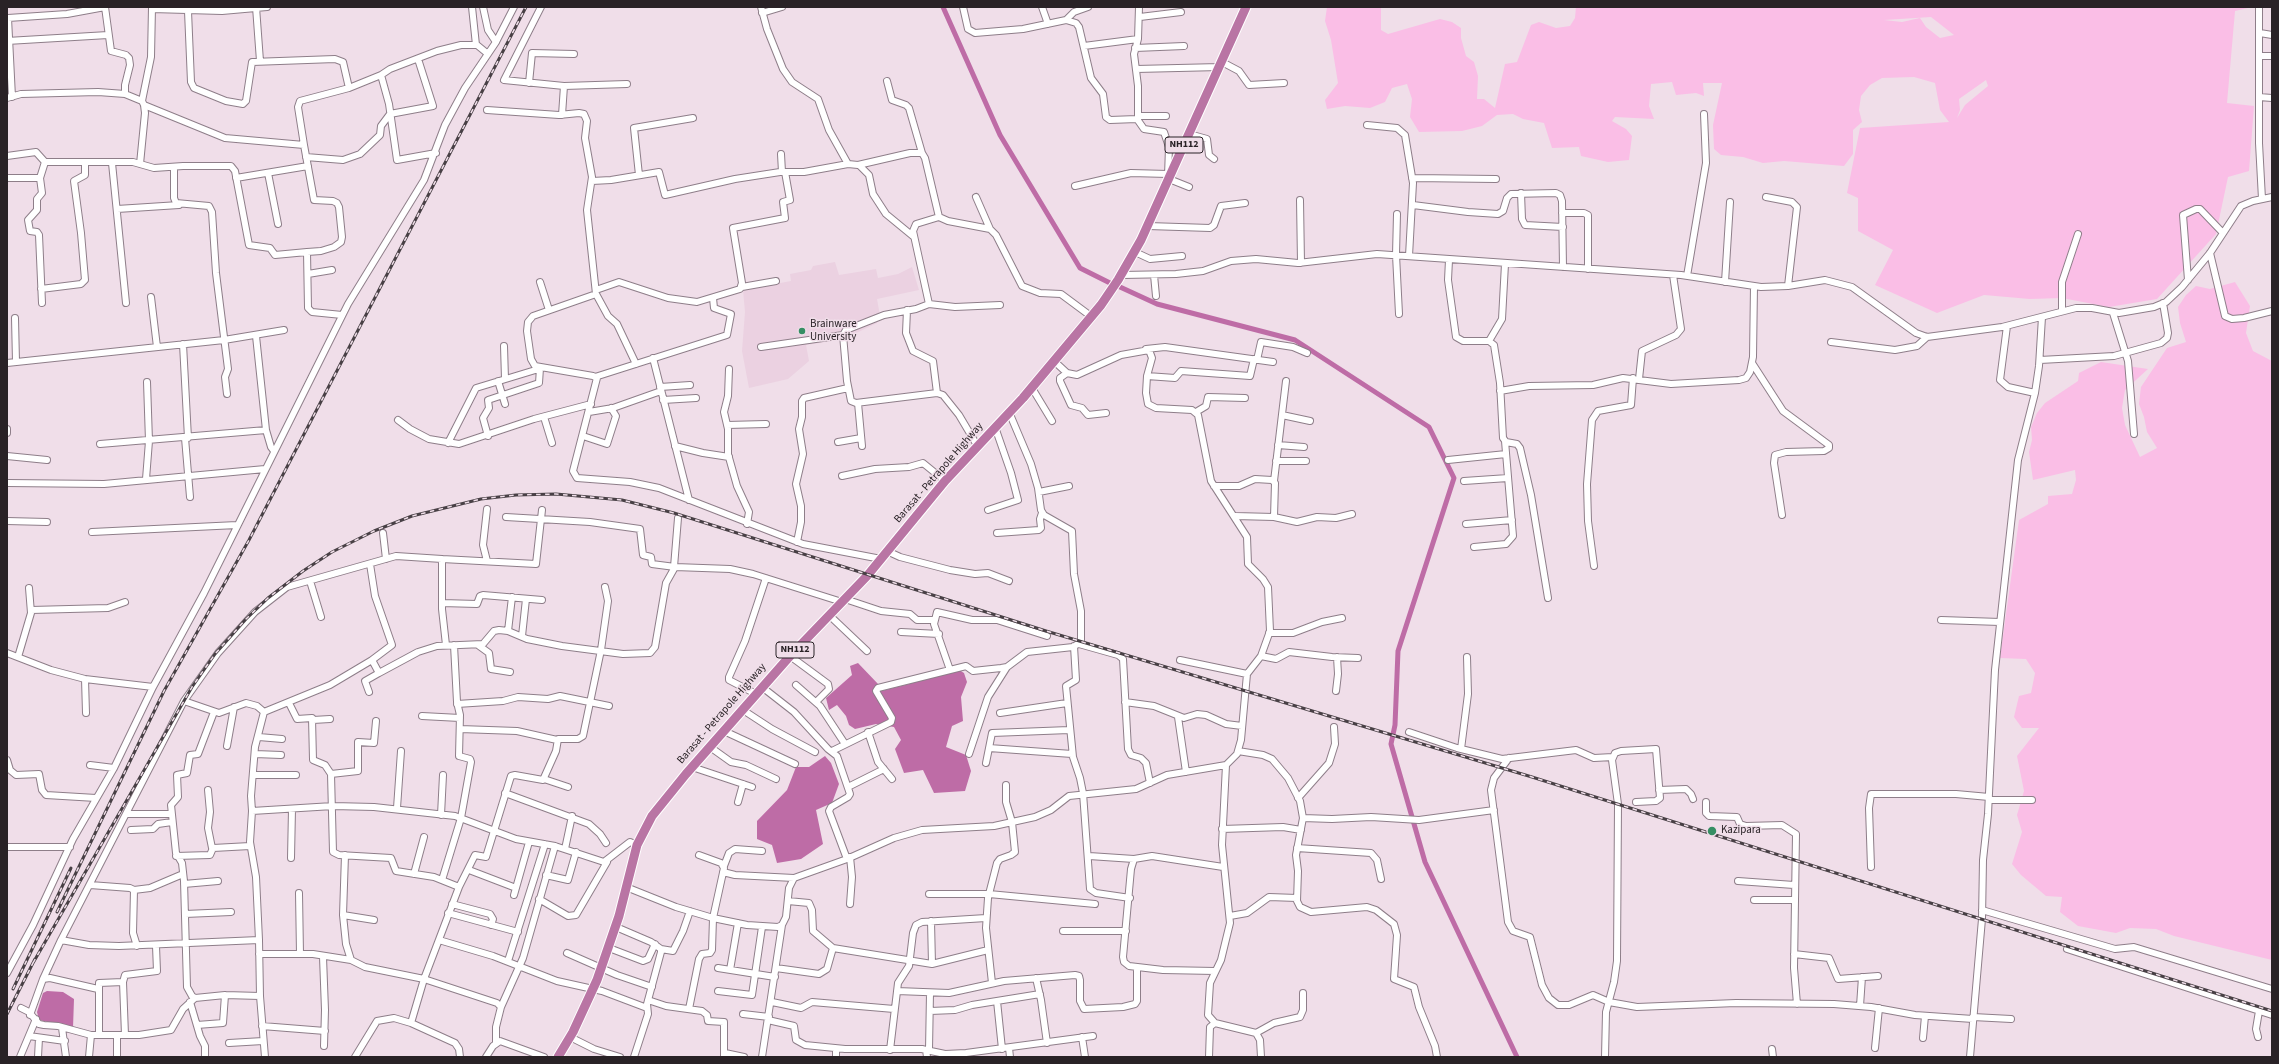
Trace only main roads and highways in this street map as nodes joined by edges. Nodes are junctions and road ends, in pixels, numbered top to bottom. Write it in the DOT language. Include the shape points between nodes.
graph roads {
  1 [pos="1246,7"];
  2 [pos="558,1057"];
  1 -- 2 [label="highway, Barasat - Petrapole Highway / NH112" via="1148,226 1120,278 1092,317 1032,388 945,481 881,559 762,687 652,816 637,845 616,927 602,967 593,990"];
}
